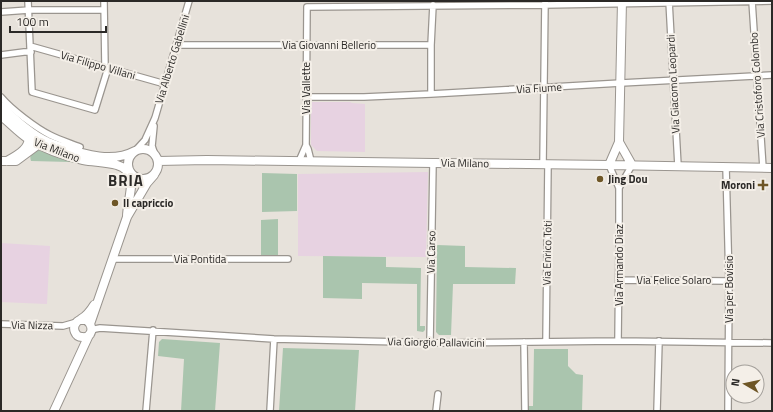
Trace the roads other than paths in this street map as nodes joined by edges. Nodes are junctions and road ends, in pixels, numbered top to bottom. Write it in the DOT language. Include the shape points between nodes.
graph roads {
  1 [pos="28,1"];
  2 [pos="104,1"];
  3 [pos="189,1"];
  4 [pos="752,1"];
  5 [pos="772,1"];
  6 [pos="622,2"];
  7 [pos="669,2"];
  8 [pos="544,3"];
  9 [pos="432,5"];
  10 [pos="29,10"];
  11 [pos="104,10"];
  12 [pos="1,12"];
  13 [pos="177,44"];
  14 [pos="431,44"];
  15 [pos="307,45"];
  16 [pos="30,49"];
  17 [pos="1,55"];
  18 [pos="107,67"];
  19 [pos="772,75"];
  20 [pos="757,76"];
  21 [pos="673,80"];
  22 [pos="620,83"];
  23 [pos="165,84"];
  24 [pos="543,87"];
  25 [pos="431,94"];
  26 [pos="1,97"];
  27 [pos="306,97"];
  28 [pos="1,106"];
  29 [pos="1,116"];
  30 [pos="155,118"];
  31 [pos="22,126"];
  32 [pos="29,139"];
  33 [pos="619,142"];
  34 [pos="39,144"];
  35 [pos="306,145"];
  36 [pos="80,147"];
  37 [pos="135,151"];
  38 [pos="156,158"];
  39 [pos="4,161"];
  40 [pos="299,161"];
  41 [pos="311,162"];
  42 [pos="432,163"];
  43 [pos="545,164"];
  44 [pos="609,165"];
  45 [pos="632,165"];
  46 [pos="678,166"];
  47 [pos="726,167"];
  48 [pos="763,168"];
  49 [pos="772,168"];
  50 [pos="130,173"];
  51 [pos="154,175"];
  52 [pos="619,188"];
  53 [pos="127,217"];
  54 [pos="113,259"];
  55 [pos="288,259"];
  56 [pos="619,280"];
  57 [pos="729,281"];
  58 [pos="99,298"];
  59 [pos="79,321"];
  60 [pos="1,324"];
  61 [pos="63,326"];
  62 [pos="90,330"];
  63 [pos="152,330"];
  64 [pos="76,334"];
  65 [pos="274,339"];
  66 [pos="618,341"];
  67 [pos="659,341"];
  68 [pos="430,342"];
  69 [pos="524,342"];
  70 [pos="546,342"];
  71 [pos="729,342"];
  72 [pos="772,343"];
  73 [pos="78,359"];
  74 [pos="438,394"];
  75 [pos="54,411"];
  76 [pos="146,411"];
  77 [pos="270,411"];
  78 [pos="436,411"];
  79 [pos="525,411"];
  80 [pos="657,411"];
  81 [pos="728,411"];
  1 -- 10 [label="street"];
  2 -- 11 [label="street"];
  3 -- 13 [label="street, Via Alberto Gabellini"];
  4 -- 5 [label="street"];
  4 -- 7 [label="street"];
  4 -- 20 [label="street, Via Cristoforo Colombo"];
  6 -- 7 [label="street"];
  6 -- 8 [label="street"];
  6 -- 22 [label="main road"];
  7 -- 21 [label="street, Via Giacomo Leopardi"];
  8 -- 9 [label="street"];
  8 -- 24 [label="street, Via Enrico Toti"];
  9 -- 14 [label="street"];
  9 -- 15 [label="street, Via Vallette" via="307,7"];
  10 -- 11 [label="street"];
  10 -- 12 [label="street"];
  10 -- 16 [label="street"];
  11 -- 18 [label="street"];
  13 -- 15 [label="street, Via Giovanni Bellerio"];
  13 -- 23 [label="street, Via Alberto Gabellini"];
  14 -- 15 [label="street, Via Giovanni Bellerio"];
  14 -- 25 [label="street"];
  15 -- 27 [label="street, Via Vallette"];
  16 -- 17 [label="street, Via Filippo Villani"];
  16 -- 18 [label="street, Via Filippo Villani"];
  16 -- 18 [label="street" via="32,92 96,110"];
  18 -- 23 [label="street, Via Filippo Villani"];
  19 -- 20 [label="street, Via Fiume"];
  20 -- 21 [label="street, Via Fiume"];
  20 -- 48 [label="street, Via Cristoforo Colombo"];
  21 -- 22 [label="street, Via Fiume"];
  21 -- 46 [label="street, Via Giacomo Leopardi"];
  22 -- 24 [label="street, Via Fiume"];
  22 -- 33 [label="main road"];
  23 -- 30 [label="street, Via Alberto Gabellini"];
  24 -- 25 [label="street, Via Fiume"];
  24 -- 43 [label="street, Via Enrico Toti"];
  25 -- 27 [label="street, Via Fiume"];
  26 -- 36 [label="street" via="28,121 50,135"];
  27 -- 35 [label="street, Via Vallette"];
  28 -- 31 [label="main road, Via Milano"];
  29 -- 32 [label="main road, Via Milano"];
  30 -- 37 [label="street, Via Alberto Gabellini" via="145,140"];
  30 -- 38 [label="street, Via Alberto Gabellini" via="152,142"];
  31 -- 32 [label="main road, Via Milano"];
  31 -- 37 [label="main road, Via Milano" via="48,142 83,154 112,157"];
  32 -- 34 [label="main road, Via Milano"];
  32 -- 39 [label="main road" via="20,153"];
  33 -- 44 [label="main road"];
  33 -- 45 [label="main road"];
  34 -- 39 [label="main road" via="16,161"];
  34 -- 50 [label="main road, Via Milano" via="80,159 117,165"];
  35 -- 40 [label="street, Via Vallette"];
  35 -- 41 [label="street, Via Vallette"];
  37 -- 38 [label="main road" via="146,149"];
  37 -- 50 [label="main road" via="128,161"];
  38 -- 40 [label="main road, Via Milano"];
  38 -- 51 [label="main road" via="157,169"];
  40 -- 41 [label="main road, Via Milano"];
  41 -- 42 [label="main road, Via Milano"];
  42 -- 43 [label="main road, Via Milano"];
  42 -- 68 [label="street, Via Carso"];
  43 -- 44 [label="main road, Via Milano"];
  43 -- 70 [label="street, Via Enrico Toti"];
  44 -- 45 [label="main road, Via Milano"];
  44 -- 52 [label="street, Via Armando Diaz"];
  45 -- 46 [label="main road, Via Milano"];
  45 -- 52 [label="street, Via Armando Diaz"];
  46 -- 47 [label="main road, Via Milano"];
  47 -- 48 [label="main road, Via Milano"];
  47 -- 57 [label="street, Via per Bovisio"];
  48 -- 49 [label="main road, Via Milano"];
  50 -- 51 [label="main road" via="141,180"];
  50 -- 53 [label="main road"];
  51 -- 53 [label="main road"];
  52 -- 56 [label="street, Via Armando Diaz"];
  53 -- 54 [label="main road"];
  54 -- 55 [label="street, Via Pontida"];
  54 -- 58 [label="main road"];
  56 -- 57 [label="street, Via Felice Solaro"];
  56 -- 66 [label="street, Via Armando Diaz"];
  57 -- 71 [label="street, Via per Bovisio"];
  58 -- 59 [label="main road"];
  58 -- 62 [label="main road"];
  59 -- 61 [label="street, Via Nizza"];
  59 -- 62 [label="main road" via="86,320"];
  59 -- 64 [label="main road" via="74,326"];
  60 -- 61 [label="street, Via Nizza"];
  61 -- 64 [label="street, Via Nizza"];
  62 -- 63 [label="street, Via Giorgio Pallavicini"];
  62 -- 64 [label="main road" via="84,338"];
  62 -- 73 [label="main road"];
  63 -- 65 [label="street, Via Giorgio Pallavicini"];
  63 -- 76 [label="street"];
  64 -- 73 [label="main road"];
  65 -- 68 [label="street, Via Giorgio Pallavicini"];
  65 -- 77 [label="street"];
  66 -- 67 [label="street, Via Giorgio Pallavicini"];
  66 -- 70 [label="street, Via Giorgio Pallavicini"];
  67 -- 71 [label="street, Via Giorgio Pallavicini"];
  67 -- 80 [label="street"];
  68 -- 69 [label="street, Via Giorgio Pallavicini"];
  69 -- 70 [label="street, Via Giorgio Pallavicini"];
  69 -- 79 [label="street"];
  71 -- 72 [label="street, Via Giorgio Pallavicini"];
  71 -- 81 [label="street, Via per Bovisio"];
  73 -- 75 [label="main road"];
  74 -- 78 [label="street"];
}
